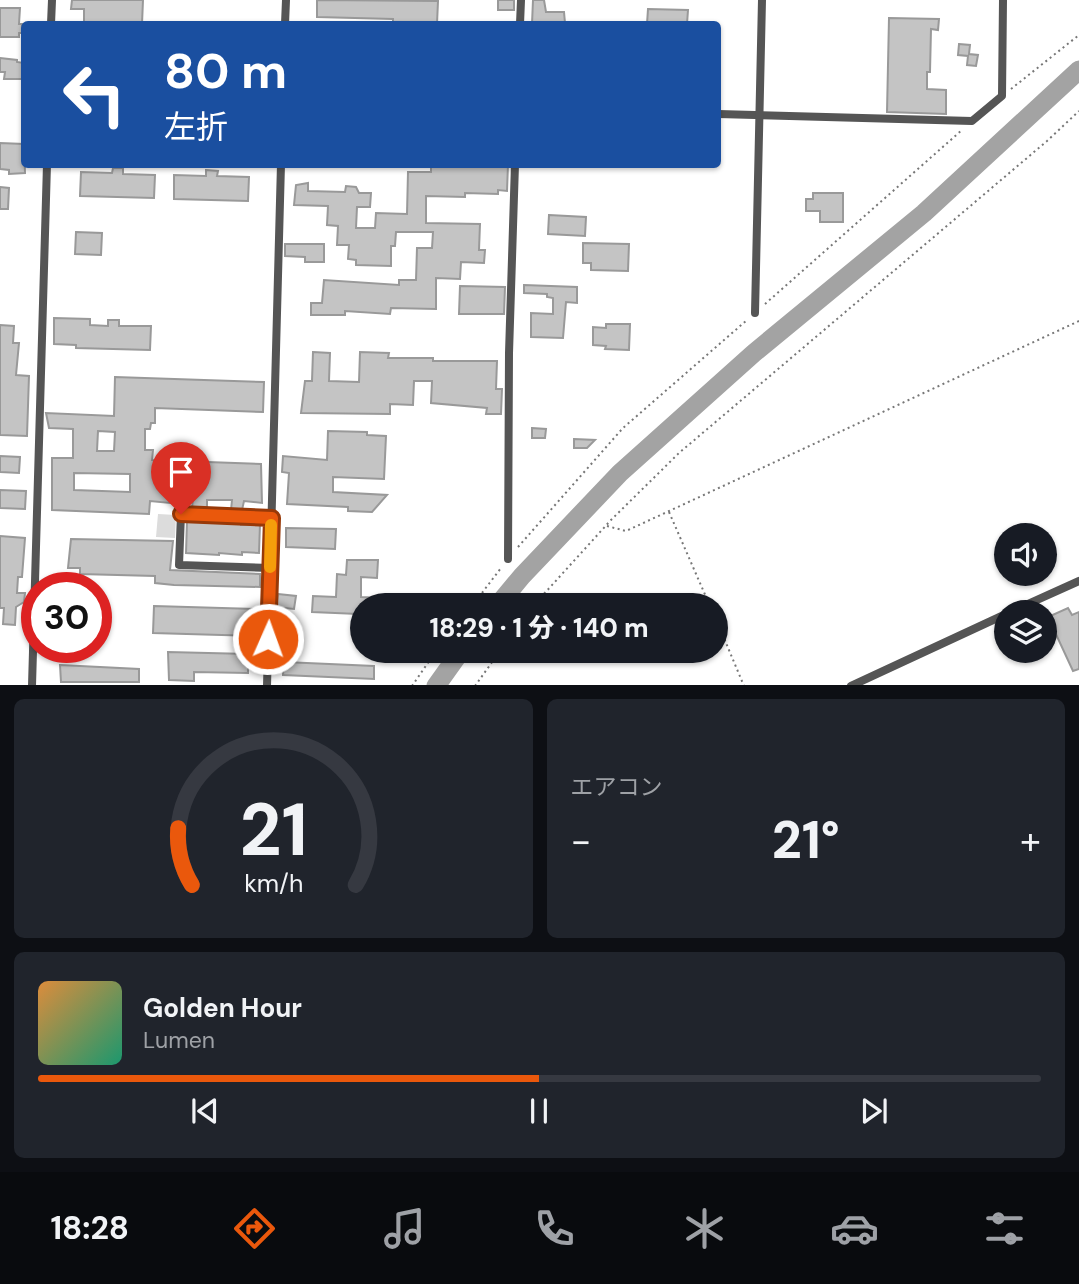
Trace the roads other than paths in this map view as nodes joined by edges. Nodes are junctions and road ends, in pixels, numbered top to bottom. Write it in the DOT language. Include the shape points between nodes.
graph roads {
  1 [pos="52,0"];
  2 [pos="286,0"];
  3 [pos="521,0"];
  4 [pos="762,0"];
  5 [pos="1003,0"];
  6 [pos="51,21"];
  7 [pos="285,21"];
  8 [pos="520,21"];
  9 [pos="721,114"];
  10 [pos="758,116"];
  11 [pos="47,168"];
  12 [pos="281,168"];
  13 [pos="515,168"];
  14 [pos="755,313"];
  15 [pos="272,518"];
  16 [pos="508,559"];
  17 [pos="270,568"];
  18 [pos="1079,581"];
  19 [pos="1037,600"];
  20 [pos="994,619"];
  21 [pos="32,685"];
  22 [pos="267,685"];
  23 [pos="850,685"];
  1 -- 6 [label="street"];
  2 -- 7 [label="street"];
  3 -- 8 [label="street"];
  4 -- 10 [label="street"];
  5 -- 10 [label="street" via="1002,96 972,121"];
  9 -- 10 [label="street"];
  10 -- 14 [label="street"];
  11 -- 21 [label="street"];
  12 -- 15 [label="street"];
  13 -- 16 [label="street"];
  15 -- 17 [label="street"];
  15 -- 17 [label="street" via="181,514 179,565"];
  17 -- 22 [label="street"];
  18 -- 19 [label="street"];
  20 -- 23 [label="street"];
}
